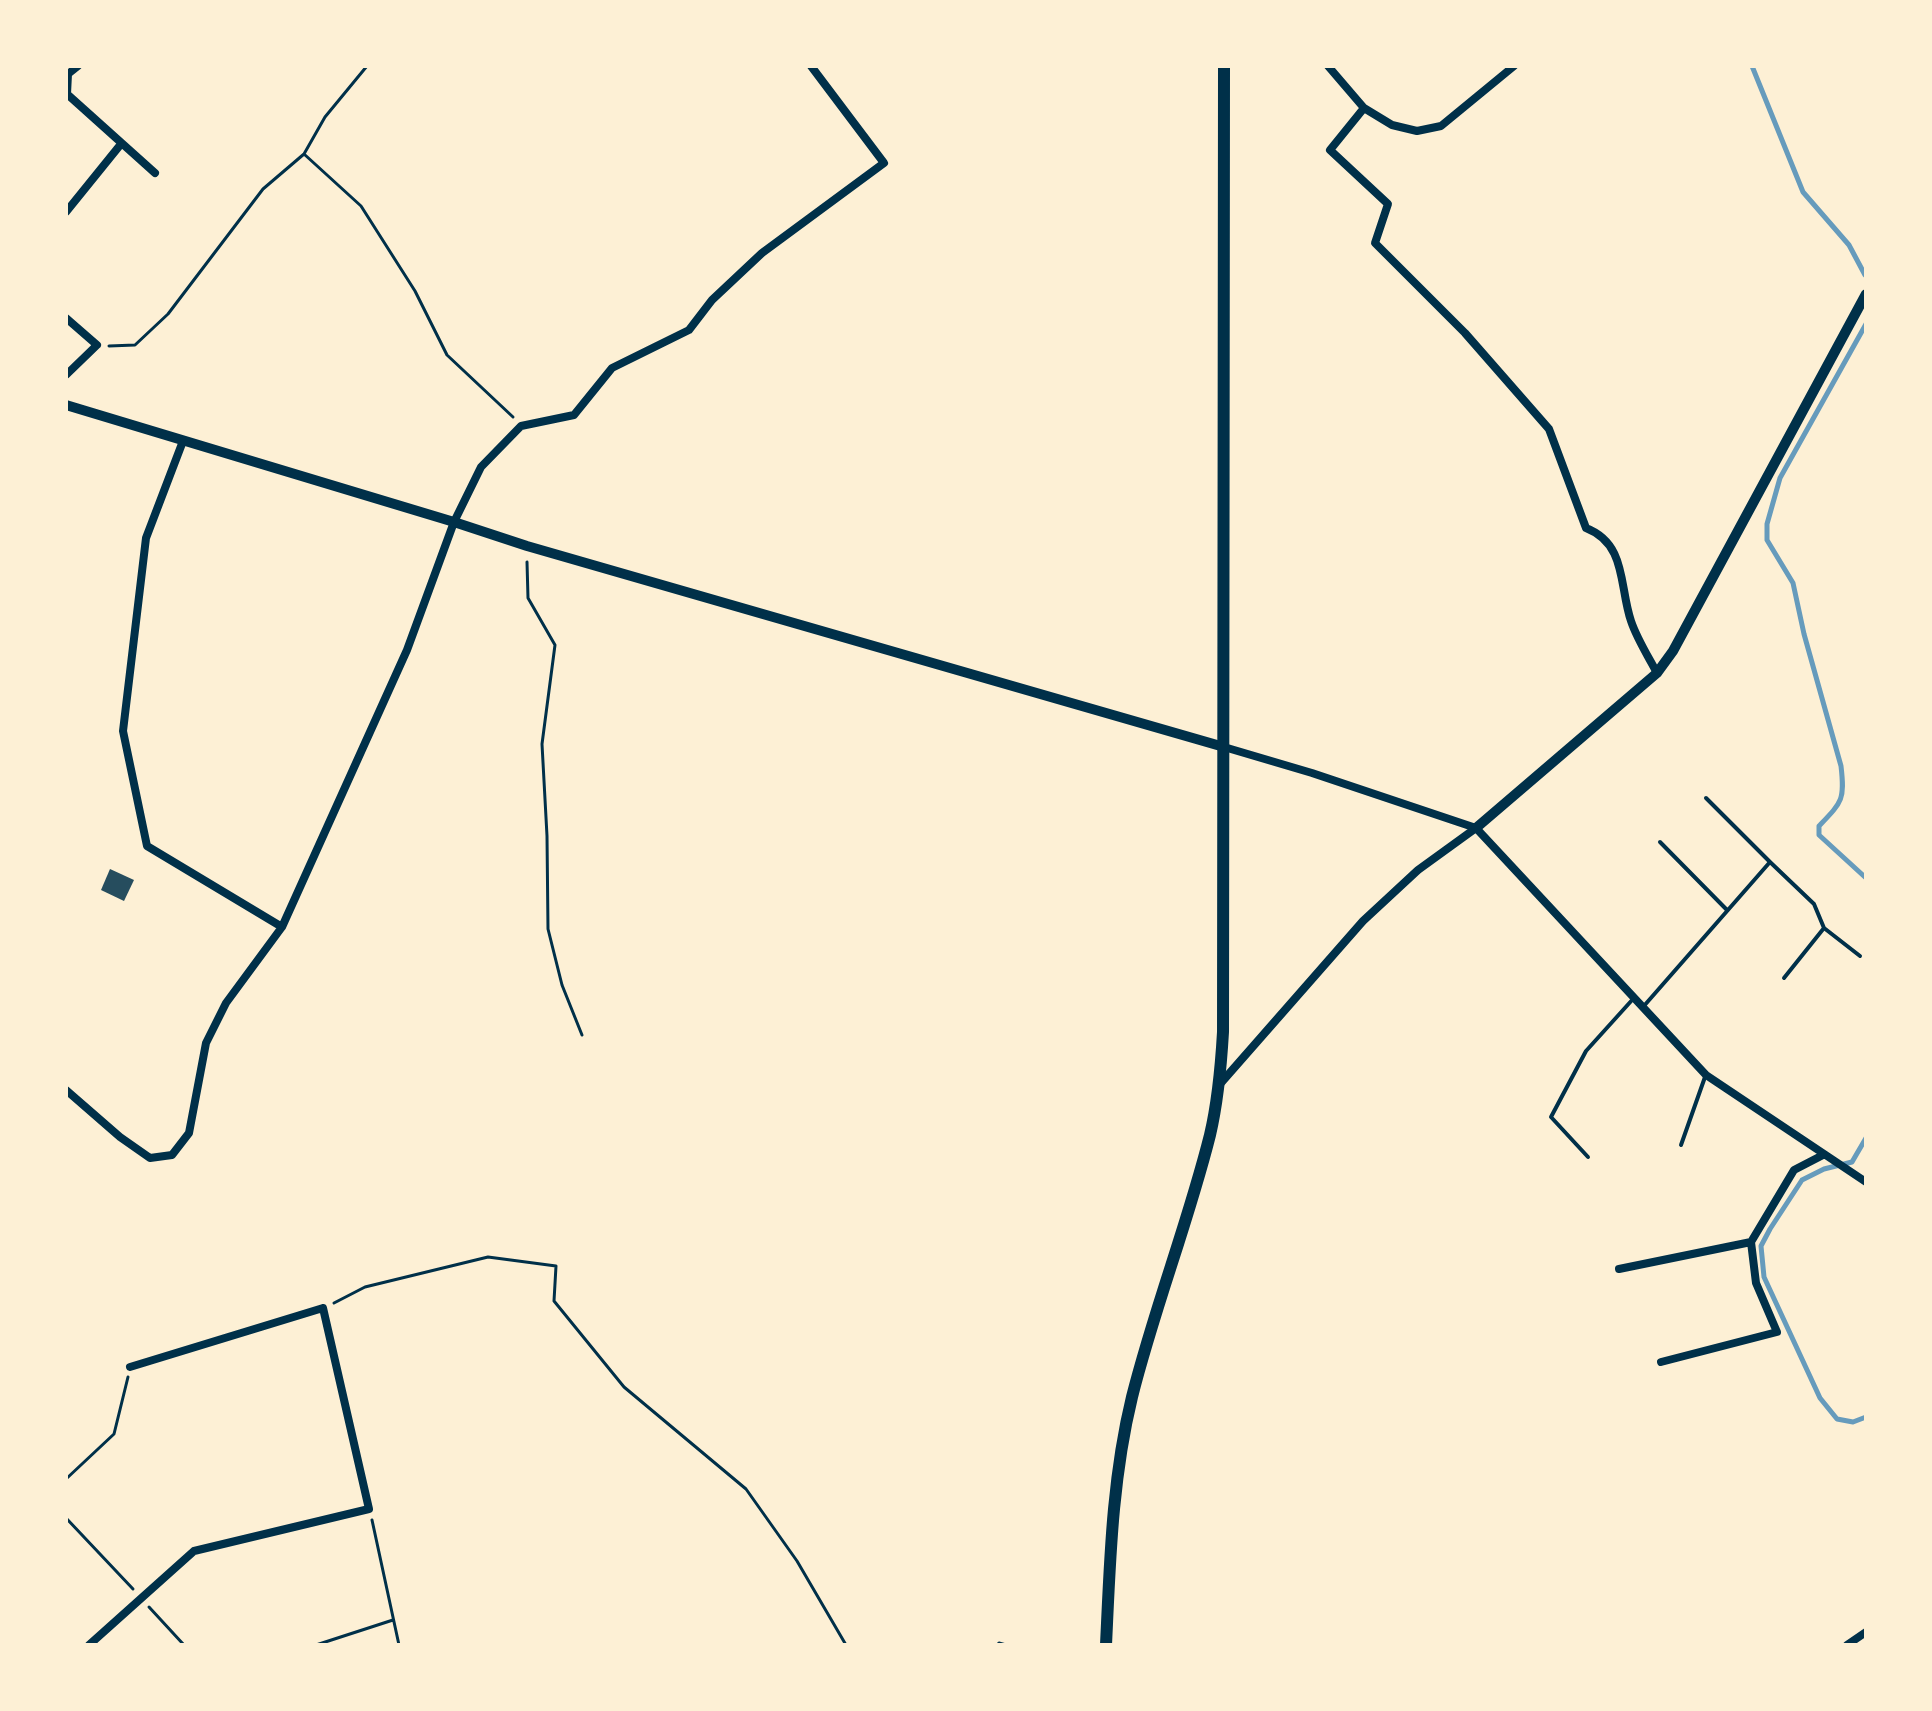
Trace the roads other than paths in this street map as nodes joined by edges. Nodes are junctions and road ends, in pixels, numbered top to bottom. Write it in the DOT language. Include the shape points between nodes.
graph roads {
  1 [pos="78,66"];
  2 [pos="811,66"];
  3 [pos="1224,66"];
  4 [pos="1328,66"];
  5 [pos="1514,66"];
  6 [pos="66,95"];
  7 [pos="1364,108"];
  8 [pos="121,144"];
  9 [pos="155,173"];
  10 [pos="66,212"];
  11 [pos="1866,294"];
  12 [pos="66,318"];
  13 [pos="66,375"];
  14 [pos="66,405"];
  15 [pos="183,441"];
  16 [pos="454,522"];
  17 [pos="1657,673"];
  18 [pos="1224,747"];
  19 [pos="1706,798"];
  20 [pos="1476,828"];
  21 [pos="1660,842"];
  22 [pos="1770,862"];
  23 [pos="1727,910"];
  24 [pos="282,927"];
  25 [pos="1824,928"];
  26 [pos="1860,956"];
  27 [pos="1784,978"];
  28 [pos="1634,997"];
  29 [pos="1643,1007"];
  30 [pos="1706,1075"];
  31 [pos="1219,1085"];
  32 [pos="66,1090"];
  33 [pos="1681,1145"];
  34 [pos="1823,1155"];
  35 [pos="1588,1157"];
  36 [pos="1866,1182"];
  37 [pos="1751,1242"];
  38 [pos="1619,1269"];
  39 [pos="1661,1362"];
  40 [pos="130,1367"];
  41 [pos="1866,1632"];
  42 [pos="89,1645"];
  43 [pos="1106,1645"];
  44 [pos="1847,1645"];
  1 -- 6 [label="street" via="68,74"];
  2 -- 16 [label="street" via="884,163 762,253 689,330 612,368 574,415 521,426 481,467"];
  3 -- 18 [label="main road"];
  4 -- 7 [label="street"];
  5 -- 7 [label="street" via="1441,126 1417,131 1392,125"];
  6 -- 8 [label="street"];
  7 -- 17 [label="street" via="1330,150 1388,204 1375,243 1465,333 1549,429 1586,528 1601,534 1616,554 1631,621"];
  8 -- 9 [label="street"];
  8 -- 10 [label="street"];
  11 -- 17 [label="street"];
  12 -- 13 [label="street" via="97,345"];
  14 -- 15 [label="street"];
  15 -- 16 [label="street"];
  15 -- 24 [label="street" via="146,538 123,731 147,846"];
  16 -- 18 [label="street"];
  16 -- 24 [label="street" via="407,650"];
  17 -- 20 [label="street"];
  18 -- 20 [label="street"];
  18 -- 31 [label="main road"];
  19 -- 22 [label="lane"];
  20 -- 28 [label="street"];
  20 -- 31 [label="street" via="1418,870 1363,921"];
  21 -- 23 [label="lane"];
  22 -- 23 [label="lane"];
  22 -- 25 [label="lane" via="1814,904"];
  23 -- 29 [label="lane"];
  24 -- 32 [label="street" via="226,1003 206,1043 189,1133 172,1155 150,1158"];
  25 -- 26 [label="lane"];
  25 -- 27 [label="lane"];
  28 -- 29 [label="street"];
  28 -- 35 [label="lane" via="1586,1051 1551,1117"];
  29 -- 30 [label="street"];
  30 -- 33 [label="lane"];
  30 -- 34 [label="street"];
  31 -- 43 [label="main road" via="1210,1135 1122,1444"];
  34 -- 36 [label="street"];
  34 -- 37 [label="street" via="1794,1170"];
  37 -- 38 [label="street"];
  37 -- 39 [label="street" via="1756,1283 1777,1332"];
  40 -- 42 [label="street" via="323,1308 369,1509 194,1551"];
  41 -- 44 [label="street"];
}
